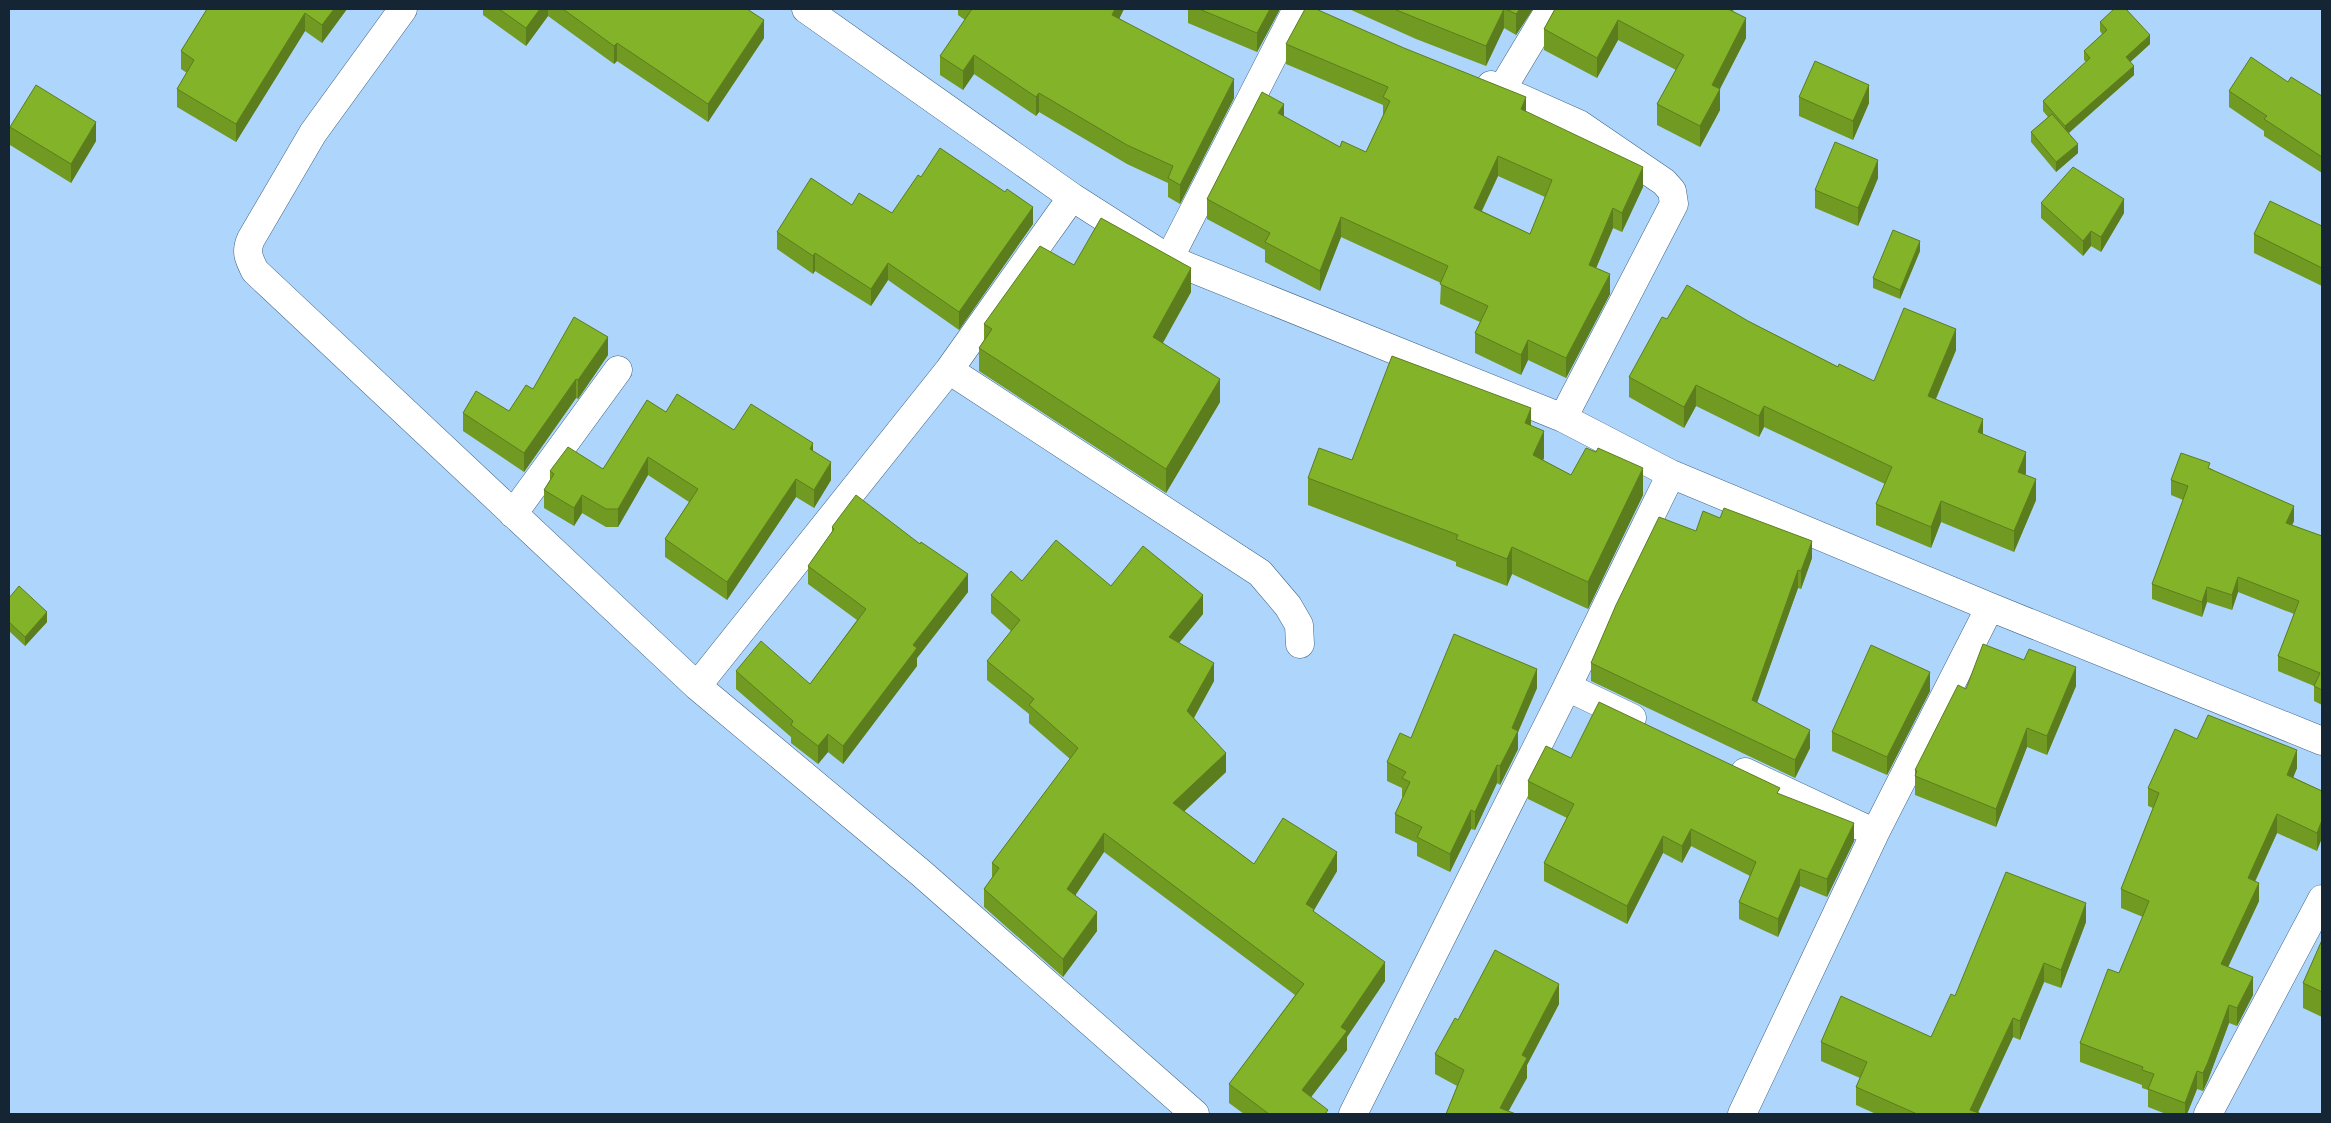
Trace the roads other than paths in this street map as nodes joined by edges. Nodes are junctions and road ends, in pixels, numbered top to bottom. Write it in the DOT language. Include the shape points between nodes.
graph roads {
  1 [pos="403,9"];
  2 [pos="806,9"];
  3 [pos="1550,9"];
  4 [pos="1309,10"];
  5 [pos="1465,74"];
  6 [pos="1502,89"];
  7 [pos="1072,197"];
  8 [pos="1168,259"];
  9 [pos="618,370"];
  10 [pos="949,370"];
  11 [pos="1563,418"];
  12 [pos="1671,474"];
  13 [pos="513,514"];
  14 [pos="1990,607"];
  15 [pos="1300,644"];
  16 [pos="697,686"];
  17 [pos="1567,688"];
  18 [pos="1655,729"];
  19 [pos="2322,741"];
  20 [pos="1726,762"];
  21 [pos="1875,833"];
  22 [pos="2322,899"];
  23 [pos="1195,1114"];
  24 [pos="1352,1114"];
  25 [pos="1742,1114"];
  26 [pos="2208,1114"];
  1 -- 13 [label="street" via="314,134 251,239 248,257 255,271 288,304"];
  2 -- 7 [label="street"];
  3 -- 6 [label="street"];
  4 -- 8 [label="street"];
  5 -- 6 [label="street"];
  6 -- 11 [label="street" via="1579,124 1664,182 1672,191 1674,204"];
  7 -- 8 [label="street"];
  7 -- 10 [label="street"];
  8 -- 11 [label="street"];
  9 -- 13 [label="street"];
  10 -- 15 [label="street" via="1260,573 1288,606 1298,625"];
  10 -- 16 [label="street"];
  11 -- 12 [label="street"];
  12 -- 14 [label="street"];
  12 -- 17 [label="street"];
  13 -- 16 [label="street"];
  14 -- 19 [label="street"];
  14 -- 21 [label="street"];
  16 -- 23 [label="street" via="921,872"];
  17 -- 18 [label="street"];
  17 -- 24 [label="street"];
  20 -- 21 [label="street"];
  21 -- 25 [label="street"];
  22 -- 26 [label="street"];
}
